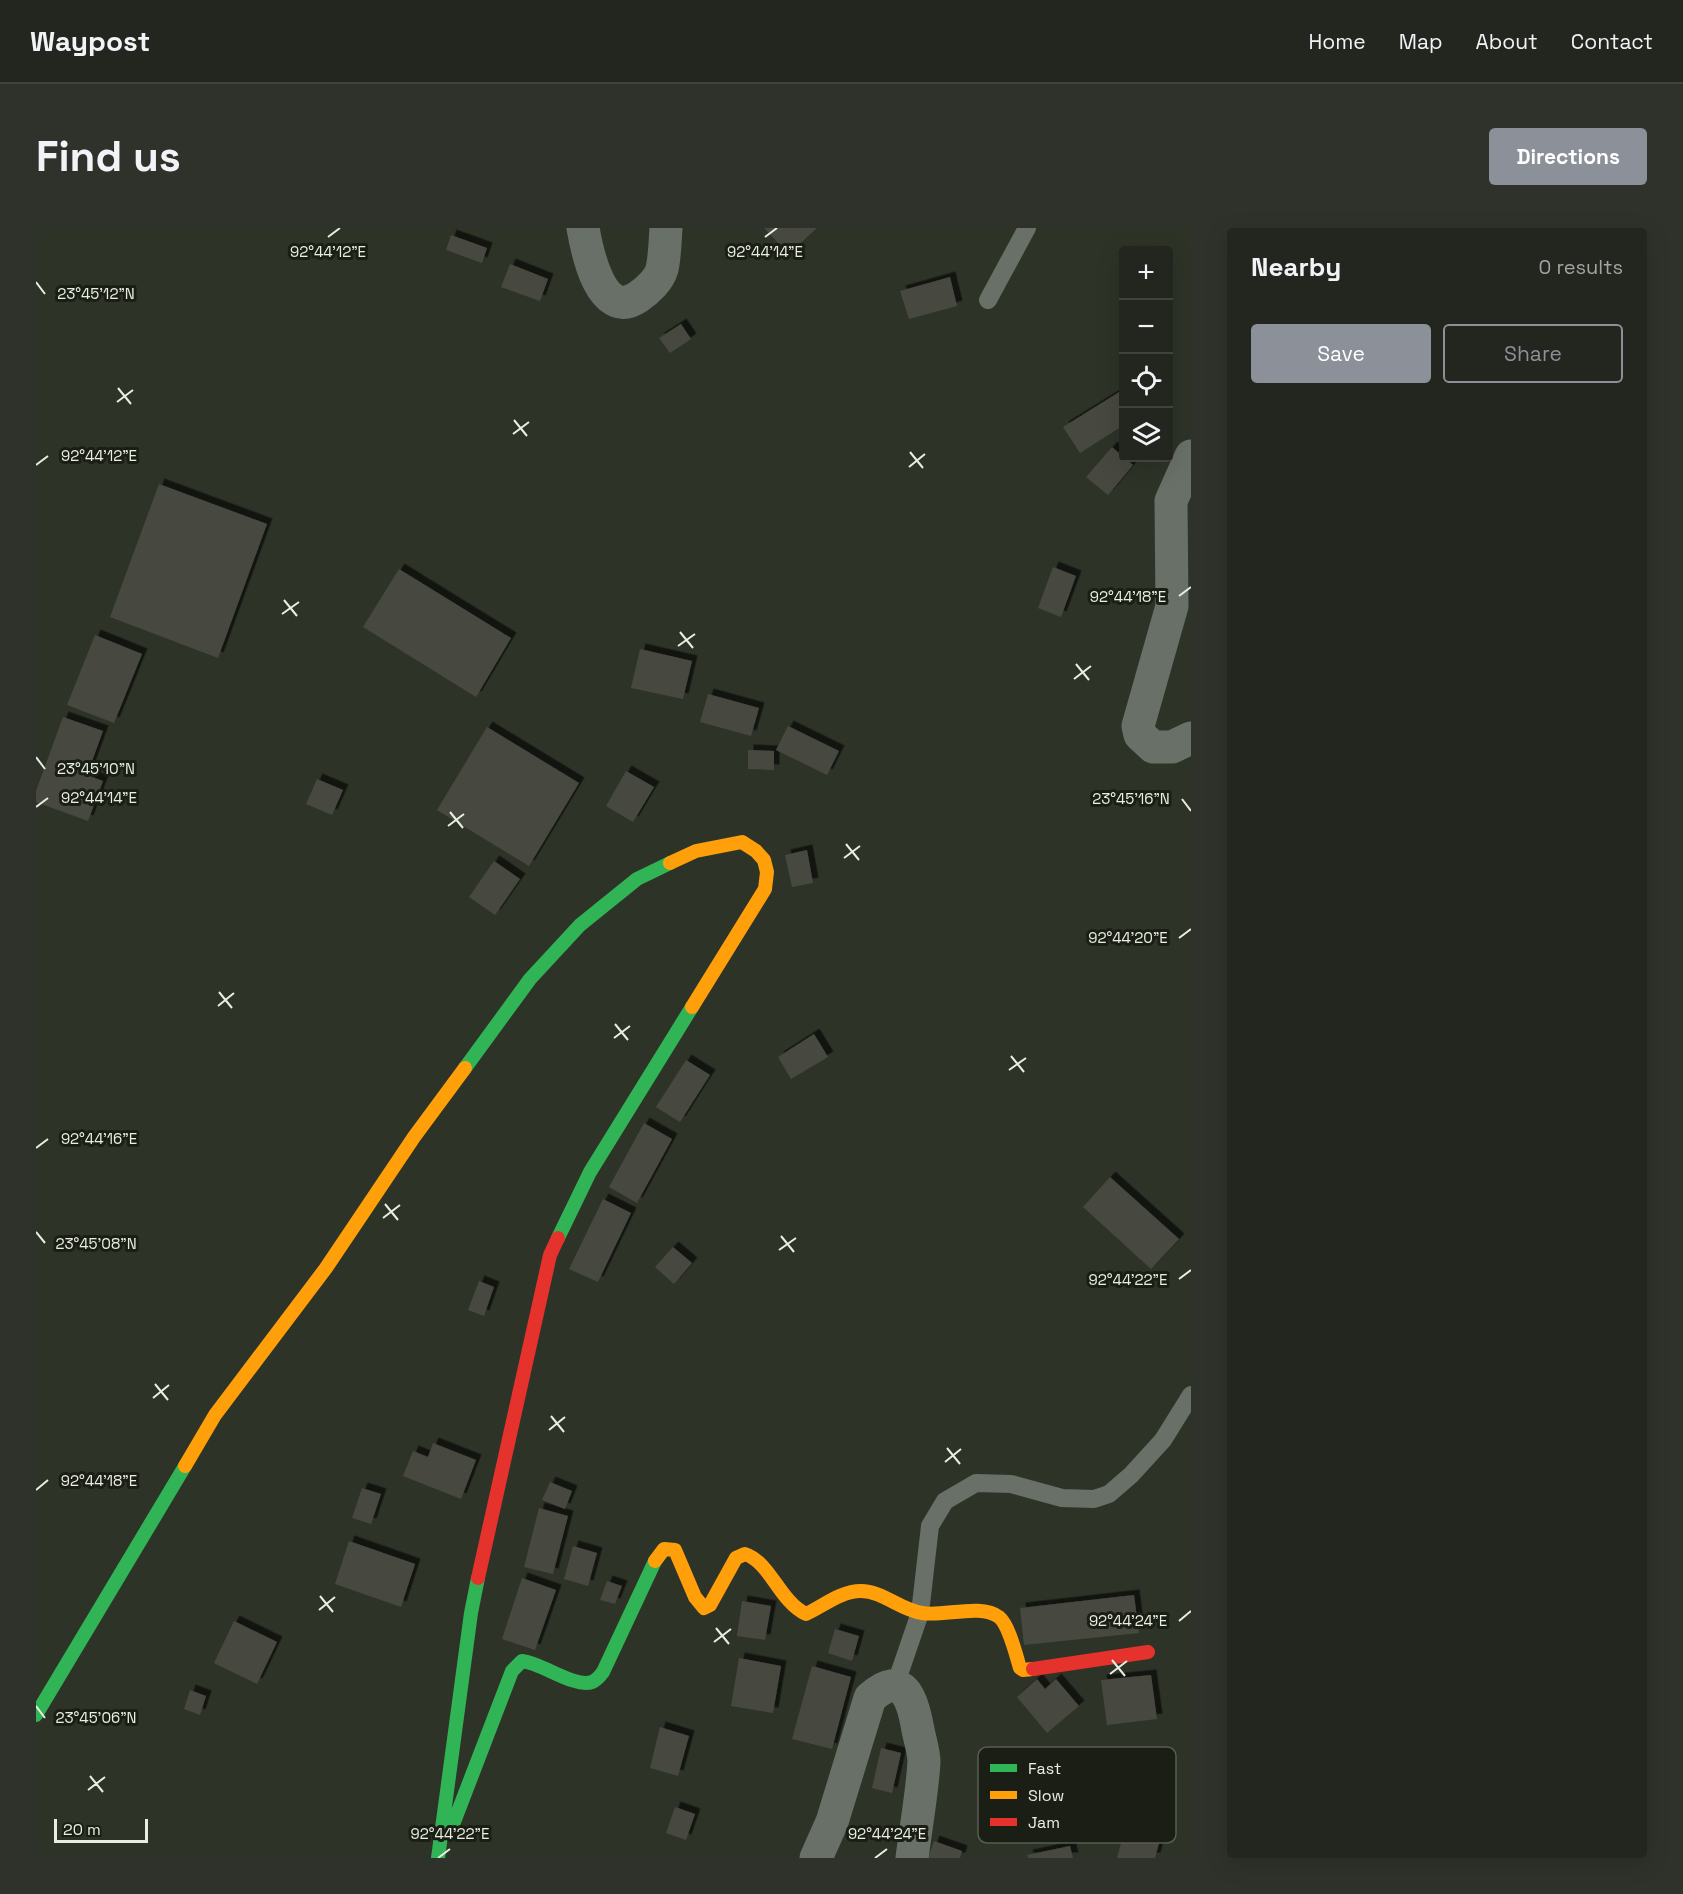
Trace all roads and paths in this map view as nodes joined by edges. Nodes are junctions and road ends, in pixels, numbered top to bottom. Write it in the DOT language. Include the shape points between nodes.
graph roads {
  1 [pos="583,228"];
  2 [pos="666,228"];
  3 [pos="1027,228"];
  4 [pos="988,300"];
  5 [pos="1191,456"];
  6 [pos="1191,738"];
  7 [pos="1191,1395"];
  8 [pos="920,1613"];
  9 [pos="1148,1652"];
  10 [pos="895,1686"];
  11 [pos="36,1715"];
  12 [pos="441,1840"];
  13 [pos="438,1858"];
  14 [pos="816,1858"];
  15 [pos="912,1858"];
  1 -- 2 [label="street" via="596,278 612,299 623,303 647,291 662,272"];
  3 -- 4 [label="lane"];
  5 -- 6 [label="street" via="1171,501 1172,606 1138,726 1140,735 1153,747 1172,747"];
  7 -- 8 [label="lane" via="1163,1440 1109,1494 1094,1499 1062,1498 1011,1484 976,1483 945,1501 930,1526"];
  8 -- 9 [label="street" via="992,1613 1002,1619 1020,1668 1026,1670"];
  8 -- 10 [label="lane"];
  8 -- 12 [label="street" via="860,1591 849,1592 806,1614 799,1613 752,1557 743,1554 736,1558 711,1605 705,1608 698,1601 680,1557 675,1550 664,1549 648,1572 597,1680 581,1682 522,1661 512,1671 455,1821"];
  10 -- 14 [label="street" via="882,1687 870,1698 832,1822"];
  10 -- 15 [label="street" via="906,1692 913,1703 924,1759"];
  11 -- 12 [label="street" via="214,1415 326,1268 414,1137 530,979 580,925 637,879 696,851 742,842 760,853 770,873 765,889 590,1172 550,1255 471,1614"];
  12 -- 13 [label="street"];
}
